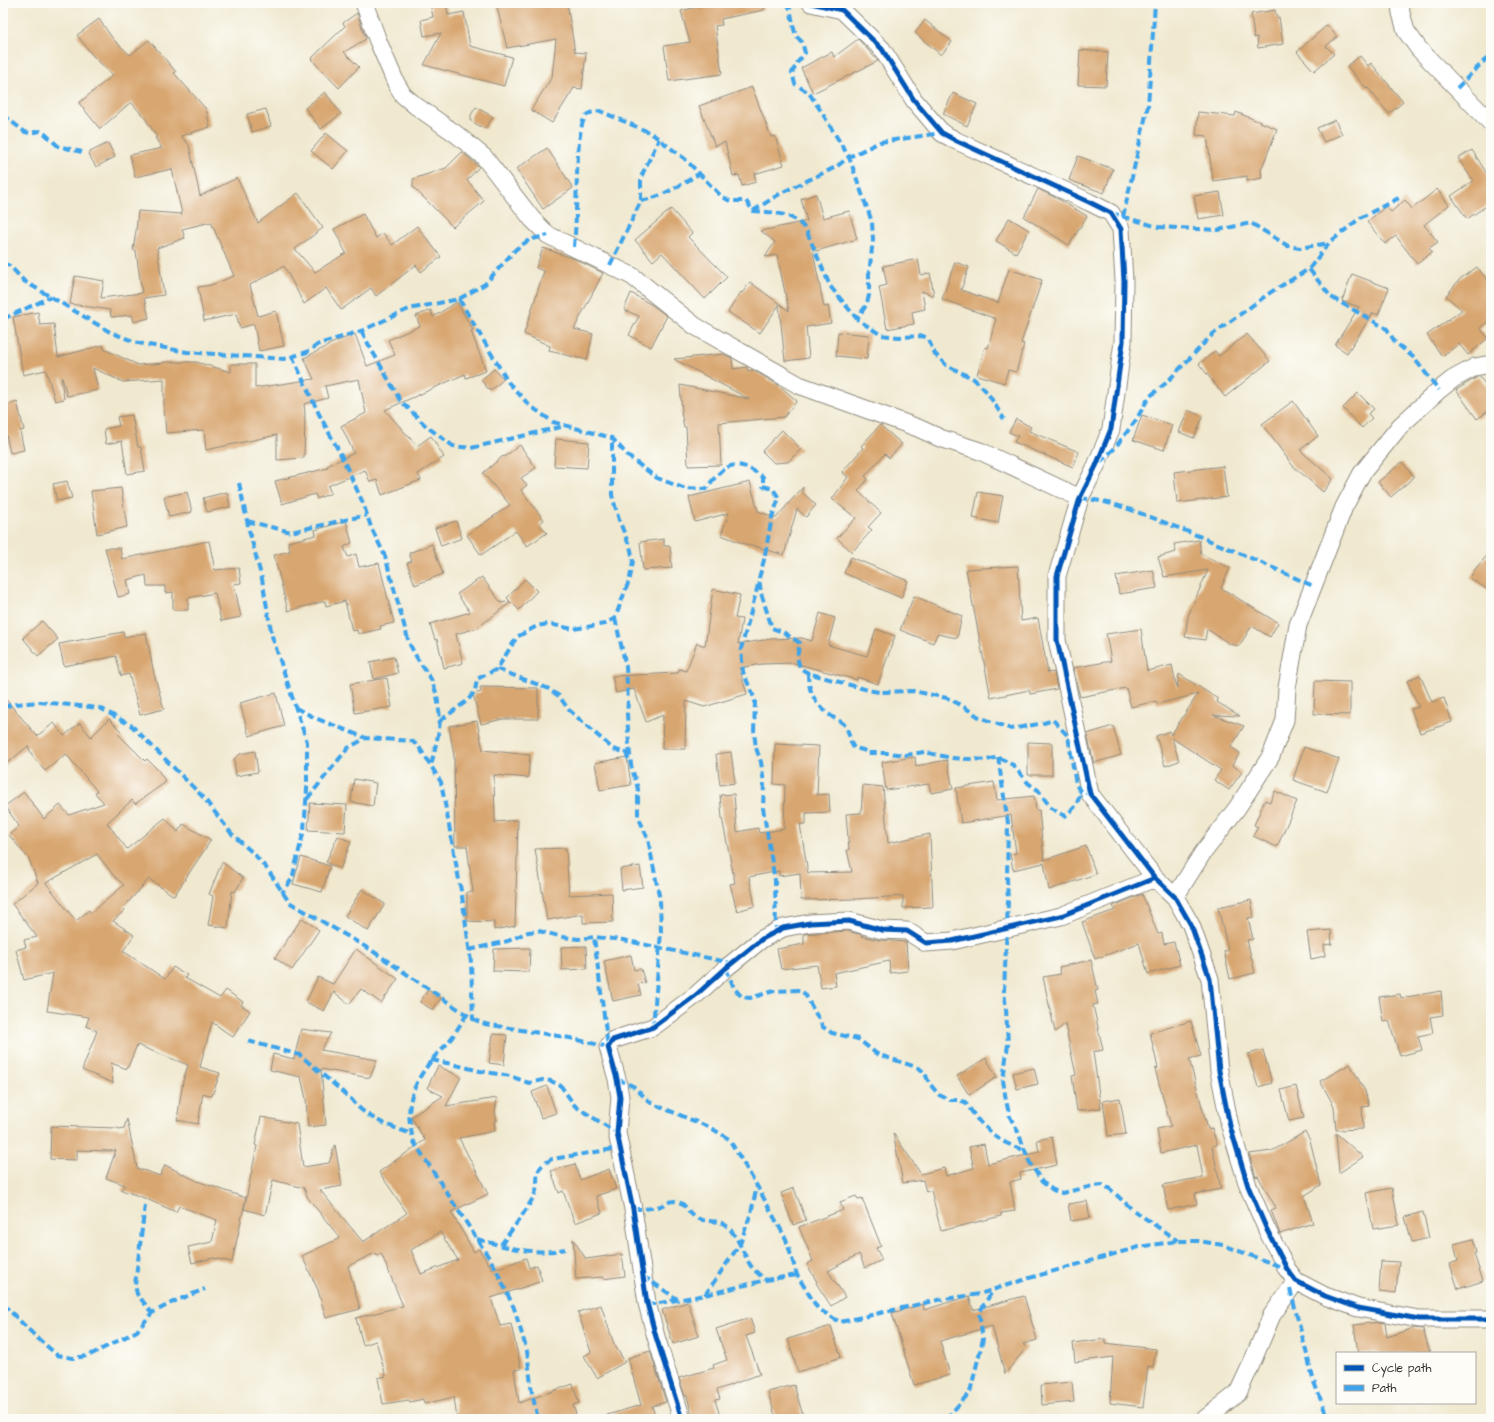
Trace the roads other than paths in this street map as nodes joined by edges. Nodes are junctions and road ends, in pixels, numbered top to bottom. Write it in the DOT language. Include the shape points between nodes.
graph roads {
  1 [pos="364,3"];
  2 [pos="811,3"];
  3 [pos="1400,3"];
  4 [pos="1491,123"];
  5 [pos="1491,364"];
  6 [pos="1080,498"];
  7 [pos="1155,878"];
  8 [pos="1175,897"];
  9 [pos="1296,1281"];
  10 [pos="1491,1319"];
  11 [pos="682,1419"];
  12 [pos="1204,1419"];
  1 -- 6 [label="street" via="403,95 484,157 532,219 548,235 632,276 695,326 799,385 980,451"];
  2 -- 6 [label="street" via="842,10 882,49 914,100 942,133 1111,213 1121,229 1124,281 1123,342 1111,429"];
  3 -- 4 [label="street" via="1406,31"];
  5 -- 8 [label="street" via="1475,367 1439,390 1400,426 1362,473 1344,507 1298,625 1287,688 1285,720 1271,756"];
  6 -- 7 [label="street" via="1057,576 1057,640 1090,794"];
  7 -- 8 [label="street"];
  7 -- 11 [label="street" via="1061,916 952,942 926,943 907,931 882,930 849,921 810,923 783,928 762,939 696,995 653,1027 612,1040 608,1047 620,1096 617,1133 633,1209 647,1303"];
  8 -- 9 [label="street" via="1191,925 1210,979 1219,1071 1230,1126 1248,1186 1270,1236"];
  9 -- 10 [label="street" via="1325,1296 1358,1308 1419,1319"];
  9 -- 12 [label="street" via="1272,1315 1238,1393"];
}
